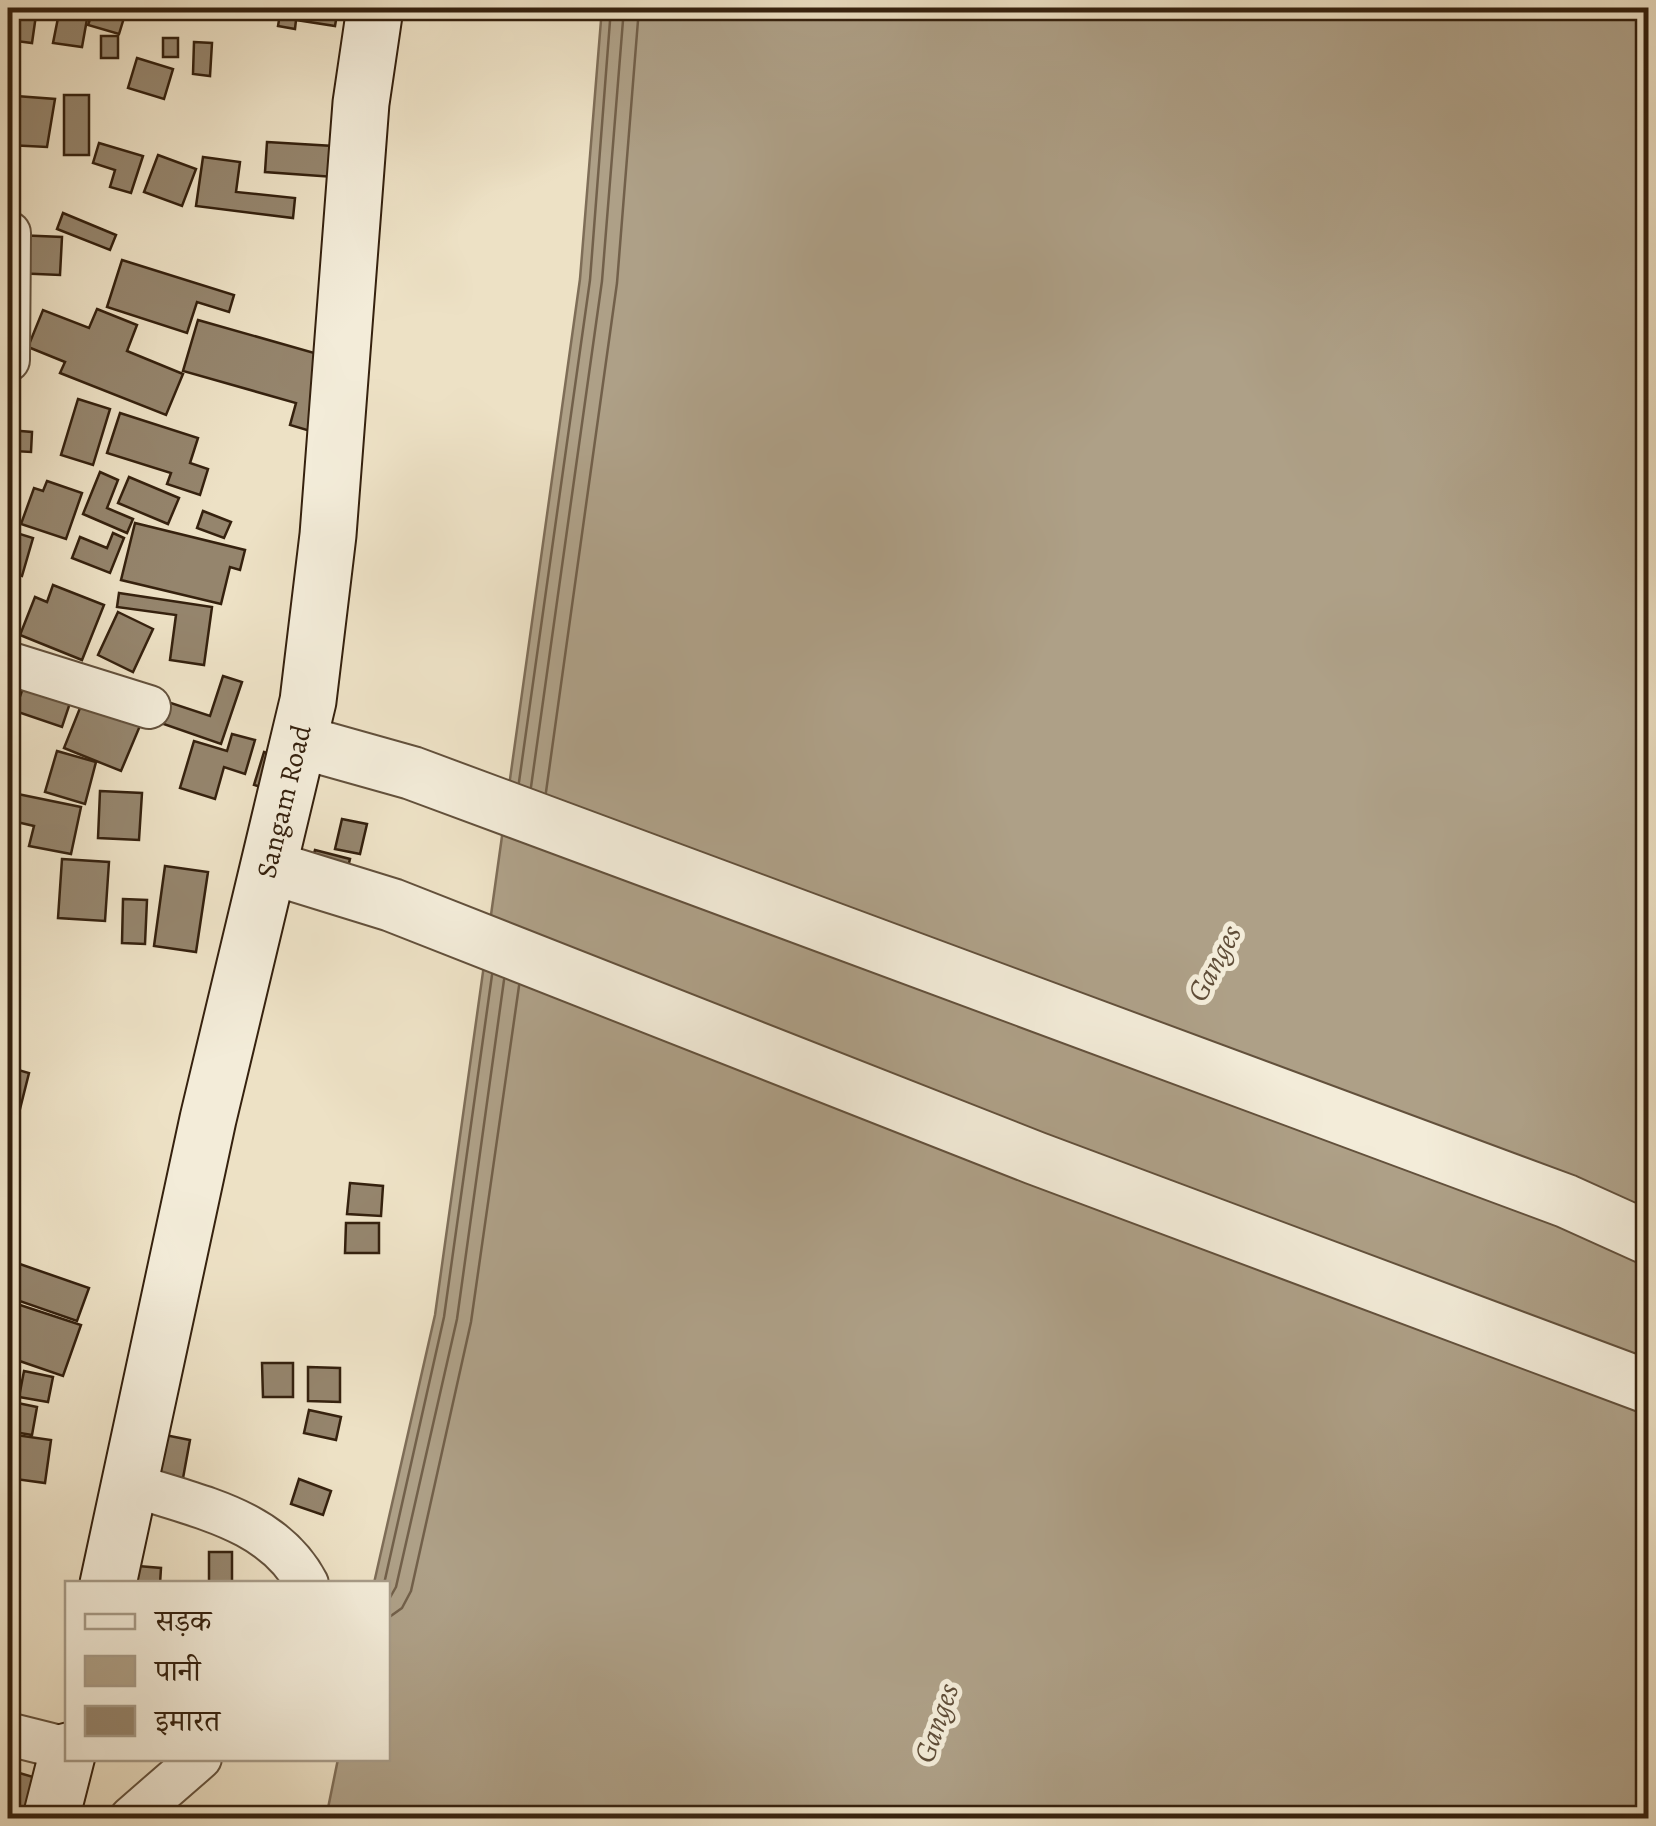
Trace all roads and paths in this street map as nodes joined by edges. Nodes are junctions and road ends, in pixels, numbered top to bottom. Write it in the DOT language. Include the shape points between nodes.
graph roads {
  1 [pos="375,8"];
  2 [pos="9,234"];
  3 [pos="8,360"];
  4 [pos="8,663"];
  5 [pos="149,707"];
  6 [pos="298,741"];
  7 [pos="269,867"];
  8 [pos="1648,1238"];
  9 [pos="1648,1387"];
  10 [pos="133,1484"];
  11 [pos="109,1581"];
  12 [pos="305,1581"];
  13 [pos="8,1734"];
  14 [pos="65,1749"];
  15 [pos="65,1761"];
  16 [pos="196,1761"];
  17 [pos="51,1818"];
  18 [pos="130,1818"];
  1 -- 6 [label="main road, Sangam Road" via="361,102 328,536"];
  2 -- 3 [label="street"];
  4 -- 5 [label="street"];
  6 -- 7 [label="main road, Sangam Road"];
  6 -- 8 [label="street" via="412,773 1547,1194"];
  7 -- 9 [label="street" via="392,905 1035,1158"];
  7 -- 10 [label="main road, Sangam Road" via="208,1120"];
  10 -- 11 [label="main road, Sangam Road"];
  10 -- 12 [label="street" via="252,1526 297,1565"];
  13 -- 14 [label="street"];
  15 -- 17 [label="main road"];
  16 -- 18 [label="street"];
}
